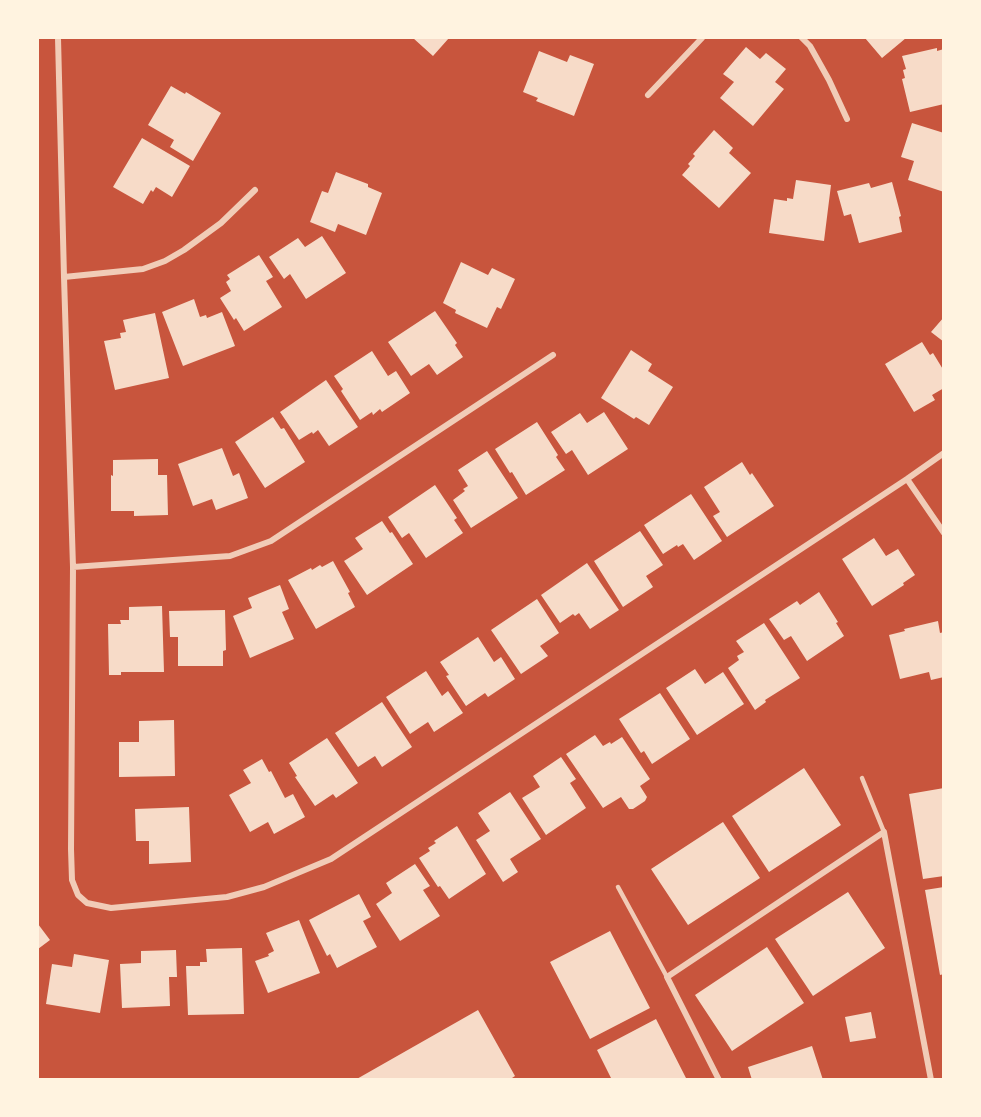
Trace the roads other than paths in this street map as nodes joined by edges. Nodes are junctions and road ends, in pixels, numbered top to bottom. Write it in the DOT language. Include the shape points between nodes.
graph roads {
  1 [pos="58,38"];
  2 [pos="702,38"];
  3 [pos="802,38"];
  4 [pos="648,96"];
  5 [pos="847,119"];
  6 [pos="255,190"];
  7 [pos="64,277"];
  8 [pos="554,355"];
  9 [pos="944,453"];
  10 [pos="907,479"];
  11 [pos="944,533"];
  12 [pos="74,567"];
  13 [pos="862,778"];
  14 [pos="884,832"];
  15 [pos="618,887"];
  16 [pos="667,977"];
  17 [pos="718,1080"];
  18 [pos="931,1080"];
  1 -- 7 [label="street"];
  2 -- 4 [label="street"];
  3 -- 5 [label="street" via="829,80"];
  6 -- 7 [label="street" via="221,223 165,261 143,269"];
  7 -- 12 [label="street"];
  8 -- 12 [label="street" via="271,541 230,556"];
  9 -- 10 [label="street"];
  10 -- 11 [label="street"];
  10 -- 12 [label="street" via="331,859 264,887 227,897 111,908 87,903 78,895 72,880 71,837"];
  13 -- 14 [label="lane"];
  14 -- 16 [label="street"];
  14 -- 18 [label="street"];
  15 -- 16 [label="lane"];
  16 -- 17 [label="street"];
}
